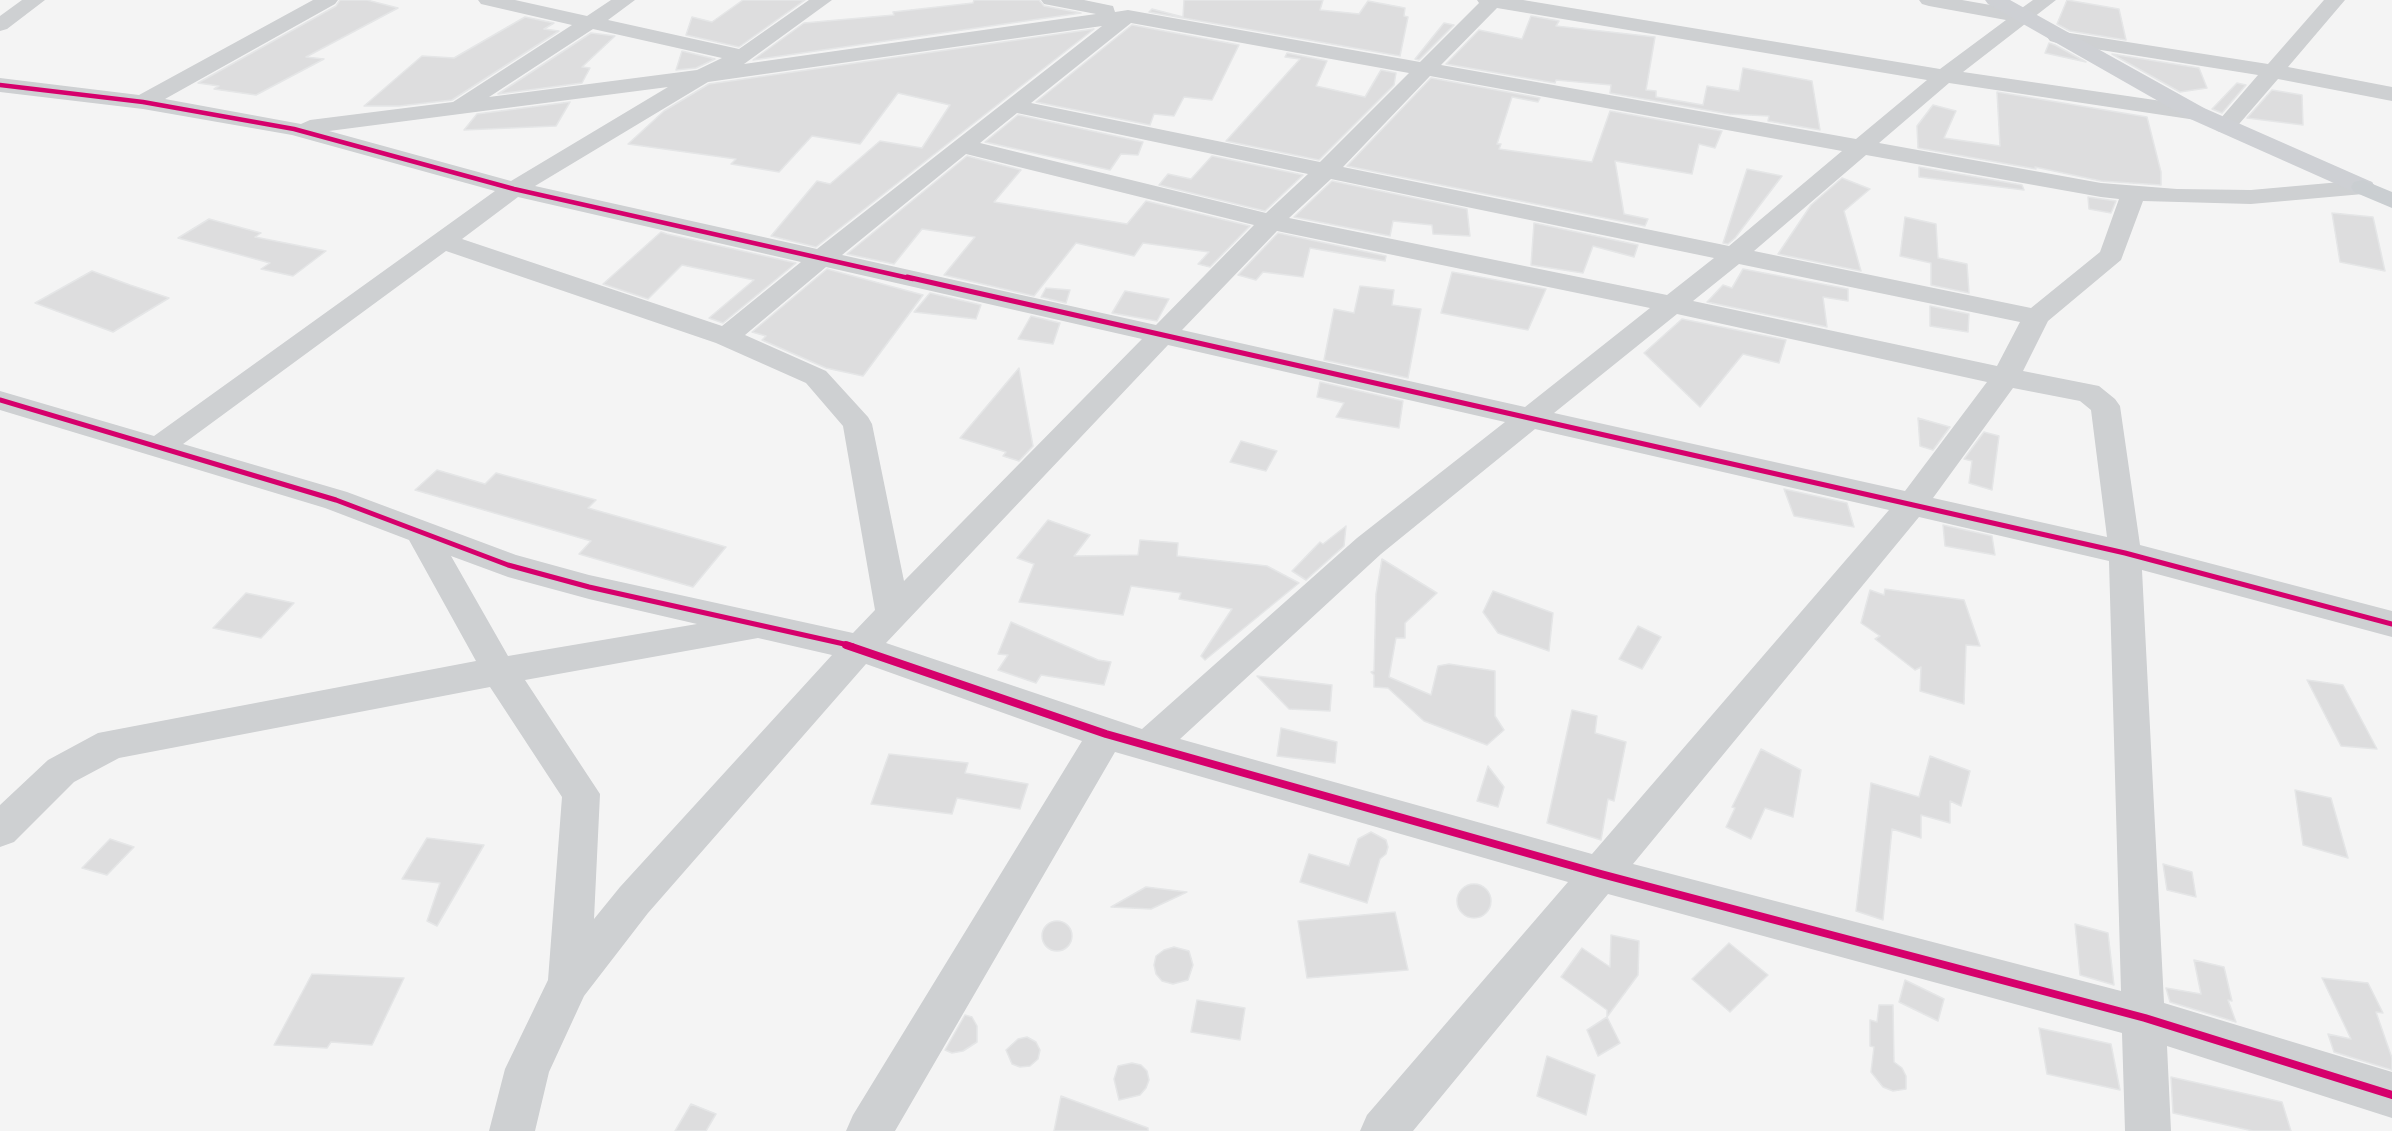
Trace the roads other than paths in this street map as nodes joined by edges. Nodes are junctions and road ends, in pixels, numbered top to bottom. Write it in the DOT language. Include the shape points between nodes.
graph roads {
  1 [pos="35,0"];
  2 [pos="328,0"];
  3 [pos="488,0"];
  4 [pos="625,0"];
  5 [pos="822,0"];
  6 [pos="1051,0"];
  7 [pos="1146,0"];
  8 [pos="1487,0"];
  9 [pos="1492,0"];
  10 [pos="1929,0"];
  11 [pos="1995,0"];
  12 [pos="2046,0"];
  13 [pos="2335,0"];
  14 [pos="1128,16"];
  15 [pos="2023,17"];
  16 [pos="588,21"];
  17 [pos="0,25"];
  18 [pos="2057,37"];
  19 [pos="743,56"];
  20 [pos="1425,68"];
  21 [pos="2272,71"];
  22 [pos="702,76"];
  23 [pos="1944,76"];
  24 [pos="0,85"];
  25 [pos="2392,94"];
  26 [pos="143,102"];
  27 [pos="1014,105"];
  28 [pos="457,108"];
  29 [pos="2196,113"];
  30 [pos="2225,126"];
  31 [pos="294,129"];
  32 [pos="964,146"];
  33 [pos="1860,149"];
  34 [pos="386,153"];
  35 [pos="1326,170"];
  36 [pos="2392,181"];
  37 [pos="2363,187"];
  38 [pos="514,189"];
  39 [pos="2133,193"];
  40 [pos="2392,201"];
  41 [pos="1271,222"];
  42 [pos="442,241"];
  43 [pos="1734,255"];
  44 [pos="824,258"];
  45 [pos="1670,304"];
  46 [pos="2036,317"];
  47 [pos="1163,335"];
  48 [pos="726,337"];
  49 [pos="2006,377"];
  50 [pos="0,400"];
  51 [pos="1528,417"];
  52 [pos="159,447"];
  53 [pos="1912,504"];
  54 [pos="420,531"];
  55 [pos="2125,553"];
  56 [pos="893,613"];
  57 [pos="2392,624"];
  58 [pos="762,626"];
  59 [pos="860,648"];
  60 [pos="500,671"];
  61 [pos="1106,734"];
  62 [pos="1148,746"];
  63 [pos="0,830"];
  64 [pos="1601,874"];
  65 [pos="569,982"];
  66 [pos="2145,1018"];
  67 [pos="2392,1095"];
  68 [pos="512,1131"];
  69 [pos="869,1131"];
  70 [pos="1383,1131"];
  71 [pos="2148,1131"];
  1 -- 17 [label="street"];
  2 -- 26 [label="street"];
  3 -- 16 [label="street"];
  4 -- 16 [label="street"];
  5 -- 19 [label="street"];
  6 -- 14 [label="street"];
  7 -- 14 [label="street"];
  8 -- 9 [label="street"];
  9 -- 20 [label="street"];
  9 -- 23 [label="street"];
  10 -- 15 [label="street"];
  11 -- 15 [label="main road"];
  12 -- 15 [label="street"];
  13 -- 21 [label="street"];
  14 -- 20 [label="street"];
  14 -- 22 [label="street"];
  14 -- 27 [label="street"];
  15 -- 18 [label="main road"];
  15 -- 23 [label="street"];
  16 -- 19 [label="street"];
  16 -- 28 [label="street"];
  18 -- 21 [label="street"];
  18 -- 29 [label="main road"];
  19 -- 22 [label="street"];
  20 -- 33 [label="street"];
  20 -- 35 [label="street"];
  21 -- 25 [label="street"];
  21 -- 30 [label="street"];
  22 -- 28 [label="street"];
  22 -- 38 [label="street"];
  23 -- 29 [label="street"];
  23 -- 33 [label="street"];
  24 -- 26 [label="street"];
  26 -- 31 [label="street"];
  27 -- 32 [label="street"];
  27 -- 35 [label="street"];
  28 -- 31 [label="street"];
  28 -- 34 [label="street"];
  29 -- 30 [label="main road"];
  30 -- 37 [label="main road"];
  31 -- 34 [label="street"];
  32 -- 41 [label="street"];
  32 -- 44 [label="street"];
  33 -- 39 [label="street" via="2031,180"];
  33 -- 43 [label="street"];
  34 -- 38 [label="street"];
  35 -- 41 [label="street"];
  35 -- 43 [label="street"];
  36 -- 37 [label="main road"];
  37 -- 39 [label="street" via="2251,197"];
  37 -- 40 [label="main road"];
  38 -- 42 [label="street"];
  38 -- 44 [label="street"];
  39 -- 46 [label="street" via="2112,255"];
  41 -- 45 [label="street"];
  41 -- 47 [label="street"];
  42 -- 48 [label="street"];
  42 -- 52 [label="street"];
  43 -- 45 [label="street"];
  43 -- 46 [label="street"];
  44 -- 47 [label="street"];
  44 -- 48 [label="street"];
  45 -- 49 [label="street"];
  45 -- 51 [label="street"];
  46 -- 49 [label="street"];
  47 -- 51 [label="street"];
  47 -- 56 [label="street"];
  48 -- 56 [label="street" via="816,377 857,424"];
  49 -- 53 [label="street"];
  49 -- 55 [label="street" via="2089,393 2105,406"];
  50 -- 52 [label="street"];
  51 -- 53 [label="street"];
  51 -- 62 [label="street" via="1369,546"];
  52 -- 54 [label="street" via="336,500"];
  53 -- 55 [label="street"];
  53 -- 64 [label="street"];
  54 -- 58 [label="street" via="518,568"];
  54 -- 60 [label="street"];
  55 -- 57 [label="street"];
  55 -- 66 [label="street"];
  56 -- 59 [label="street"];
  58 -- 59 [label="street"];
  58 -- 60 [label="street"];
  59 -- 61 [label="street"];
  59 -- 65 [label="street" via="634,900"];
  60 -- 63 [label="street" via="111,744 61,771"];
  60 -- 65 [label="street" via="581,794"];
  61 -- 62 [label="street"];
  61 -- 69 [label="street"];
  62 -- 64 [label="street"];
  64 -- 66 [label="street"];
  64 -- 70 [label="street"];
  65 -- 68 [label="street" via="527,1069"];
  66 -- 67 [label="street"];
  66 -- 71 [label="street"];
}
